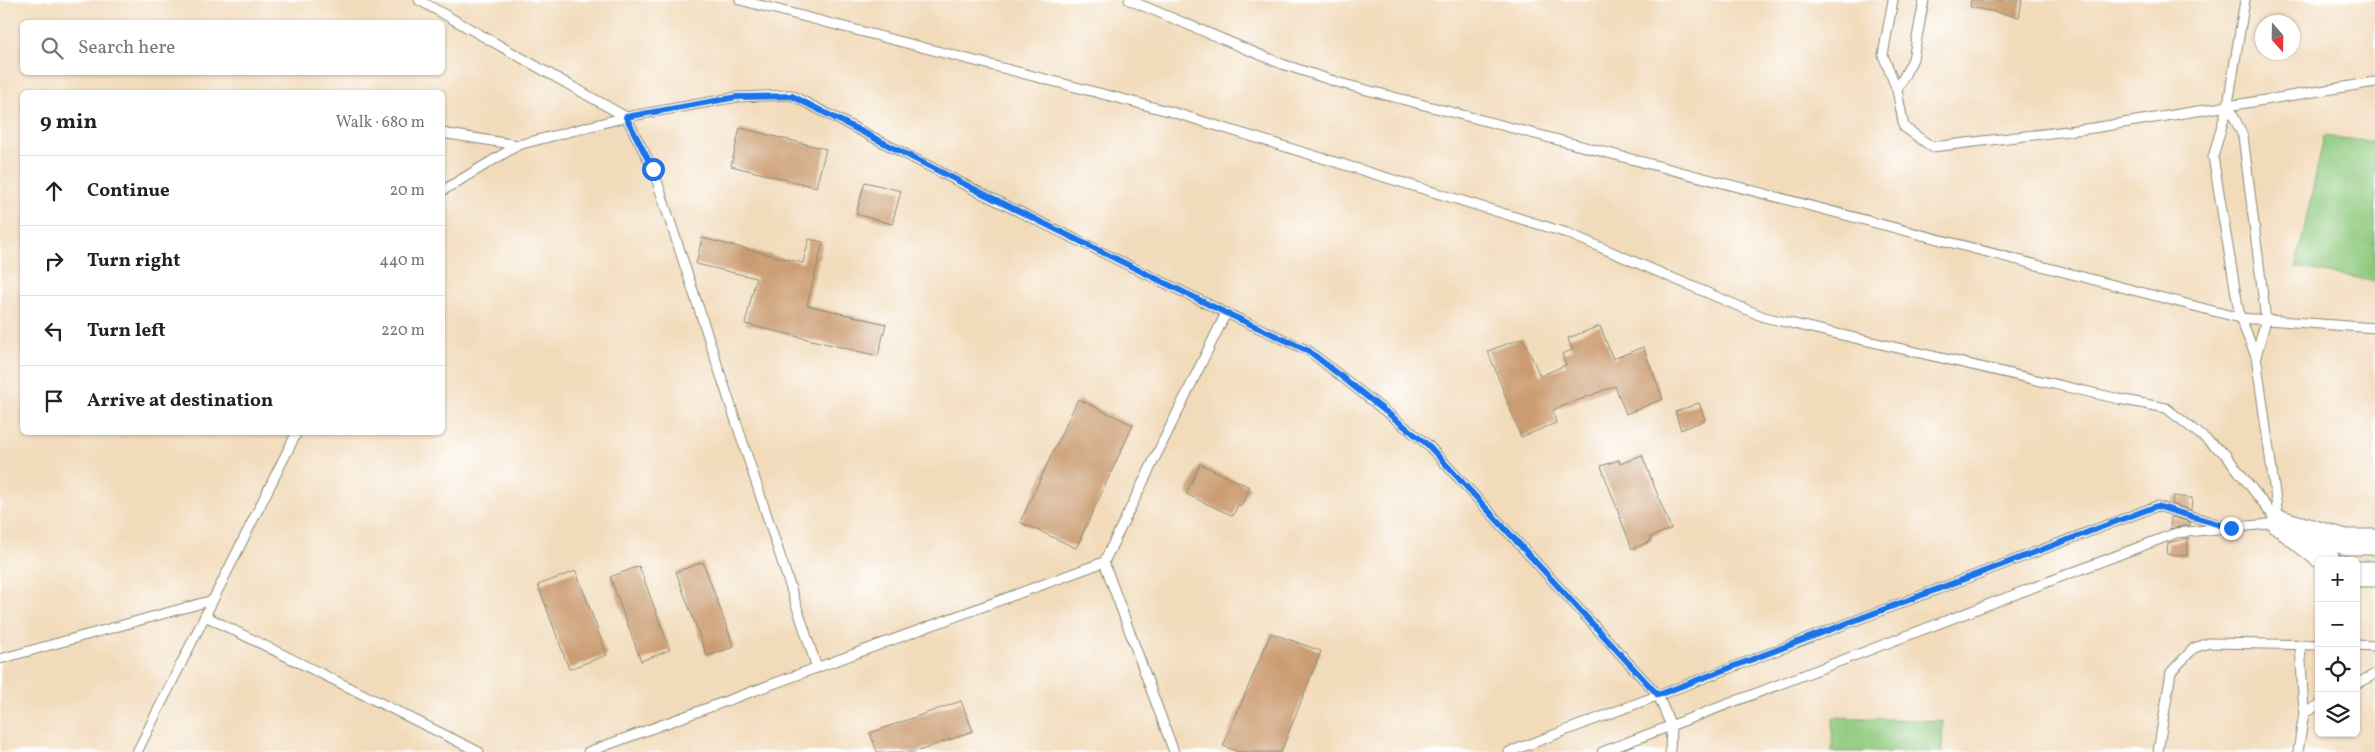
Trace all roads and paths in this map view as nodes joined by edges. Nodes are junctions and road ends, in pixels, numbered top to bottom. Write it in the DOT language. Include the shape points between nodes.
graph roads {
  1 [pos="419,0"];
  2 [pos="740,0"];
  3 [pos="1129,0"];
  4 [pos="1893,0"];
  5 [pos="1924,0"];
  6 [pos="2245,0"];
  7 [pos="2375,82"];
  8 [pos="1897,90"];
  9 [pos="2228,104"];
  10 [pos="626,117"];
  11 [pos="445,134"];
  12 [pos="518,145"];
  13 [pos="445,189"];
  14 [pos="1226,313"];
  15 [pos="2240,318"];
  16 [pos="2266,320"];
  17 [pos="2375,328"];
  18 [pos="2256,356"];
  19 [pos="296,435"];
  20 [pos="2280,523"];
  21 [pos="2231,528"];
  22 [pos="2375,542"];
  23 [pos="2323,557"];
  24 [pos="1104,562"];
  25 [pos="2360,574"];
  26 [pos="2375,574"];
  27 [pos="213,600"];
  28 [pos="205,616"];
  29 [pos="2300,645"];
  30 [pos="2315,645"];
  31 [pos="2360,645"];
  32 [pos="2375,646"];
  33 [pos="0,659"];
  34 [pos="817,668"];
  35 [pos="2375,674"];
  36 [pos="2360,682"];
  37 [pos="1658,695"];
  38 [pos="2315,707"];
  39 [pos="2304,713"];
  40 [pos="1671,726"];
  41 [pos="137,752"];
  42 [pos="479,752"];
  43 [pos="588,752"];
  44 [pos="1174,752"];
  45 [pos="1509,752"];
  46 [pos="1602,752"];
  47 [pos="1670,752"];
  48 [pos="2158,752"];
  49 [pos="2298,752"];
  1 -- 10 [label="lane"];
  2 -- 20 [label="lane" via="1172,112 1567,233 1764,317 2166,408 2225,454"];
  3 -- 15 [label="lane" via="1282,64 1340,83"];
  4 -- 8 [label="lane" via="1883,55"];
  5 -- 8 [label="lane" via="1914,59"];
  6 -- 9 [label="lane"];
  7 -- 9 [label="lane"];
  8 -- 9 [label="lane" via="1904,127 1932,147 2093,128"];
  9 -- 15 [label="lane" via="2213,157"];
  9 -- 16 [label="lane" via="2243,136"];
  10 -- 12 [label="lane"];
  10 -- 14 [label="lane" via="737,97 792,96"];
  10 -- 34 [label="lane" via="653,169"];
  11 -- 12 [label="lane"];
  12 -- 13 [label="lane"];
  14 -- 24 [label="lane"];
  14 -- 37 [label="lane" via="1309,351 1428,445"];
  15 -- 16 [label="lane"];
  15 -- 18 [label="lane"];
  16 -- 17 [label="lane"];
  16 -- 18 [label="lane"];
  18 -- 20 [label="lane"];
  19 -- 27 [label="lane"];
  20 -- 21 [label="lane"];
  20 -- 22 [label="main road" via="2346,542"];
  20 -- 23 [label="main road"];
  21 -- 37 [label="lane" via="2157,506"];
  21 -- 40 [label="lane" via="2176,533"];
  24 -- 34 [label="lane"];
  24 -- 44 [label="lane"];
  25 -- 26 [label="main road"];
  27 -- 28 [label="lane"];
  27 -- 33 [label="lane"];
  28 -- 41 [label="lane"];
  28 -- 42 [label="lane"];
  29 -- 30 [label="lane"];
  29 -- 39 [label="lane"];
  29 -- 48 [label="lane" via="2209,643 2194,648 2171,672"];
  31 -- 32 [label="lane"];
  34 -- 43 [label="lane"];
  35 -- 36 [label="lane"];
  37 -- 40 [label="lane"];
  37 -- 45 [label="lane"];
  38 -- 39 [label="lane"];
  39 -- 49 [label="lane"];
  40 -- 46 [label="lane"];
  40 -- 47 [label="lane"];
}
